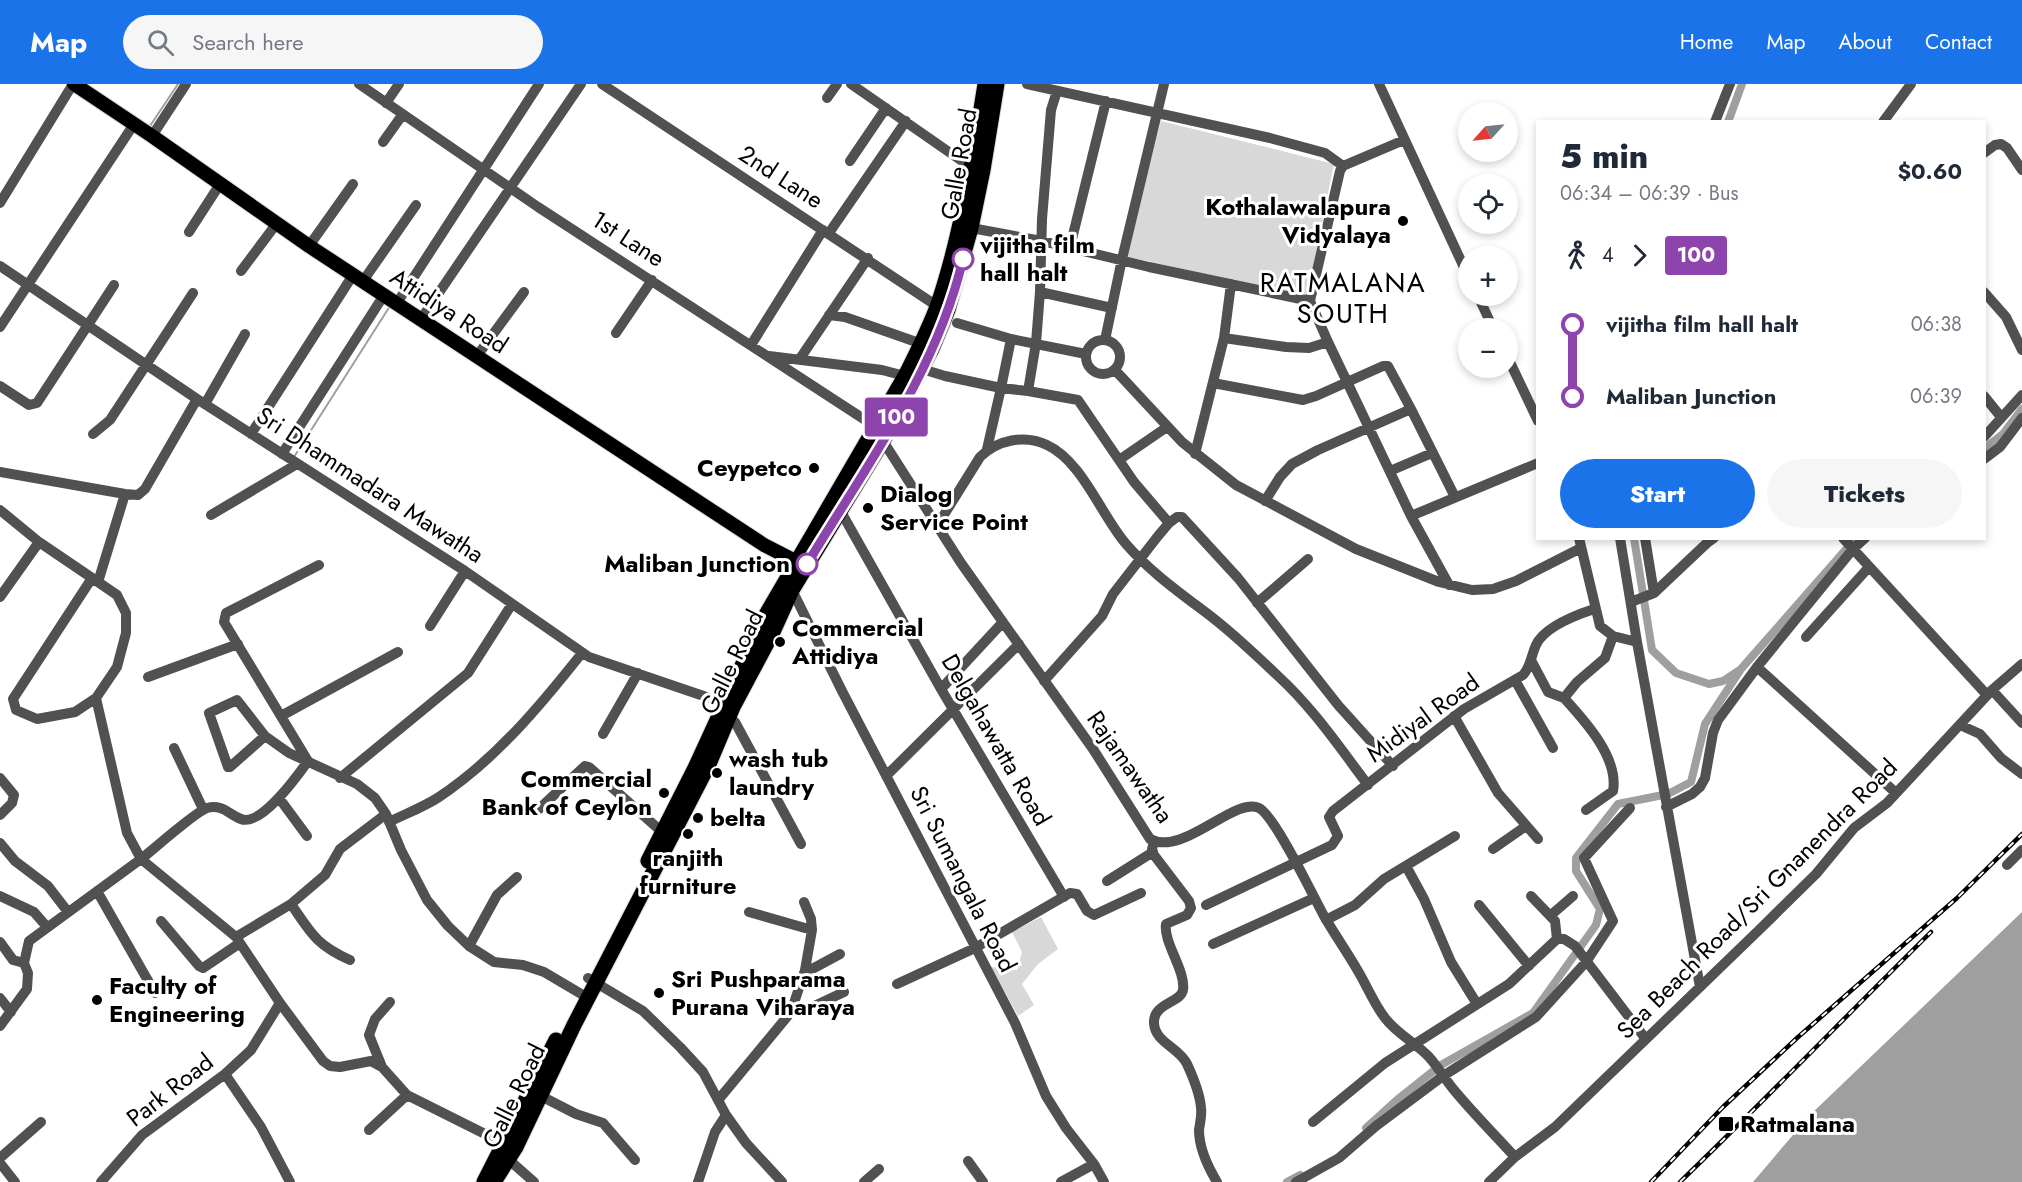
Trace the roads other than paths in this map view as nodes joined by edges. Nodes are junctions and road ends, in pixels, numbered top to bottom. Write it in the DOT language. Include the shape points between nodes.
graph roads {
  1 [pos="73,84"];
  2 [pos="186,84"];
  3 [pos="359,84"];
  4 [pos="399,84"];
  5 [pos="539,84"];
  6 [pos="581,84"];
  7 [pos="602,84"];
  8 [pos="837,84"];
  9 [pos="851,84"];
  10 [pos="985,84"];
  11 [pos="997,84"];
  12 [pos="1027,84"];
  13 [pos="1164,84"];
  14 [pos="1379,84"];
  15 [pos="1730,84"];
  16 [pos="1911,84"];
  17 [pos="1064,89"];
  18 [pos="826,98"];
  19 [pos="1106,101"];
  20 [pos="386,103"];
  21 [pos="886,108"];
  22 [pos="1158,113"];
  23 [pos="403,114"];
  24 [pos="1716,120"];
  25 [pos="1884,120"];
  26 [pos="906,121"];
  27 [pos="145,131"];
  28 [pos="1404,140"];
  29 [pos="383,142"];
  30 [pos="1986,152"];
  31 [pos="850,161"];
  32 [pos="1343,166"];
  33 [pos="483,168"];
  34 [pos="972,168"];
  35 [pos="2022,170"];
  36 [pos="220,184"];
  37 [pos="352,184"];
  38 [pos="512,188"];
  39 [pos="0,202"];
  40 [pos="416,205"];
  41 [pos="277,224"];
  42 [pos="966,226"];
  43 [pos="826,231"];
  44 [pos="189,232"];
  45 [pos="1042,241"];
  46 [pos="309,246"];
  47 [pos="1070,247"];
  48 [pos="1458,255"];
  49 [pos="868,258"];
  50 [pos="1122,259"];
  51 [pos="0,266"];
  52 [pos="241,271"];
  53 [pos="358,278"];
  54 [pos="652,280"];
  55 [pos="28,284"];
  56 [pos="1231,284"];
  57 [pos="114,285"];
  58 [pos="524,292"];
  59 [pos="1040,292"];
  60 [pos="193,293"];
  61 [pos="1986,294"];
  62 [pos="384,296"];
  63 [pos="1310,301"];
  64 [pos="397,303"];
  65 [pos="1112,308"];
  66 [pos="828,315"];
  67 [pos="946,317"];
  68 [pos="421,319"];
  69 [pos="87,325"];
  70 [pos="0,327"];
  71 [pos="616,333"];
  72 [pos="245,334"];
  73 [pos="1224,338"];
  74 [pos="1011,339"];
  75 [pos="1105,340"];
  76 [pos="1328,342"];
  77 [pos="1036,343"];
  78 [pos="922,344"];
  79 [pos="751,345"];
  80 [pos="2022,350"];
  81 [pos="1086,354"];
  82 [pos="768,356"];
  83 [pos="477,357"];
  84 [pos="799,360"];
  85 [pos="147,365"];
  86 [pos="922,369"];
  87 [pos="1115,370"];
  88 [pos="905,376"];
  89 [pos="1518,378"];
  90 [pos="1346,381"];
  91 [pos="1213,383"];
  92 [pos="0,386"];
  93 [pos="1001,388"];
  94 [pos="1028,391"];
  95 [pos="2022,395"];
  96 [pos="1986,398"];
  97 [pos="201,401"];
  98 [pos="1411,409"];
  99 [pos="1536,417"];
  100 [pos="2001,417"];
  101 [pos="2022,418"];
  102 [pos="876,427"];
  103 [pos="1167,427"];
  104 [pos="1368,427"];
  105 [pos="93,434"];
  106 [pos="251,434"];
  107 [pos="1986,435"];
  108 [pos="883,441"];
  109 [pos="987,449"];
  110 [pos="1432,453"];
  111 [pos="282,454"];
  112 [pos="1195,454"];
  113 [pos="1986,458"];
  114 [pos="1119,460"];
  115 [pos="297,464"];
  116 [pos="1536,464"];
  117 [pos="1390,471"];
  118 [pos="0,472"];
  119 [pos="125,494"];
  120 [pos="1455,497"];
  121 [pos="1265,501"];
  122 [pos="0,510"];
  123 [pos="840,510"];
  124 [pos="211,515"];
  125 [pos="1411,516"];
  126 [pos="1169,523"];
  127 [pos="937,526"];
  128 [pos="1621,540"];
  129 [pos="1645,540"];
  130 [pos="1711,540"];
  131 [pos="1844,540"];
  132 [pos="1862,540"];
  133 [pos="39,542"];
  134 [pos="1580,543"];
  135 [pos="1853,549"];
  136 [pos="1139,559"];
  137 [pos="1308,559"];
  138 [pos="801,564"];
  139 [pos="319,565"];
  140 [pos="1869,567"];
  141 [pos="465,571"];
  142 [pos="95,580"];
  143 [pos="1449,585"];
  144 [pos="792,590"];
  145 [pos="0,597"];
  146 [pos="1643,597"];
  147 [pos="1257,603"];
  148 [pos="513,604"];
  149 [pos="1594,609"];
  150 [pos="1003,622"];
  151 [pos="430,626"];
  152 [pos="1613,636"];
  153 [pos="1806,637"];
  154 [pos="1637,642"];
  155 [pos="238,644"];
  156 [pos="1019,644"];
  157 [pos="398,652"];
  158 [pos="582,653"];
  159 [pos="1532,660"];
  160 [pos="2022,664"];
  161 [pos="1757,667"];
  162 [pos="638,673"];
  163 [pos="148,677"];
  164 [pos="1515,680"];
  165 [pos="1044,681"];
  166 [pos="941,689"];
  167 [pos="1990,693"];
  168 [pos="96,698"];
  169 [pos="1564,698"];
  170 [pos="726,709"];
  171 [pos="954,710"];
  172 [pos="281,716"];
  173 [pos="1454,716"];
  174 [pos="2022,723"];
  175 [pos="1960,725"];
  176 [pos="603,734"];
  177 [pos="265,736"];
  178 [pos="174,748"];
  179 [pos="1553,748"];
  180 [pos="308,760"];
  181 [pos="1393,766"];
  182 [pos="2022,774"];
  183 [pos="886,776"];
  184 [pos="0,778"];
  185 [pos="340,778"];
  186 [pos="1368,785"];
  187 [pos="1896,793"];
  188 [pos="279,798"];
  189 [pos="1666,807"];
  190 [pos="1630,808"];
  191 [pos="203,809"];
  192 [pos="539,809"];
  193 [pos="1586,810"];
  194 [pos="0,815"];
  195 [pos="388,818"];
  196 [pos="1526,826"];
  197 [pos="662,832"];
  198 [pos="307,836"];
  199 [pos="1455,836"];
  200 [pos="1538,839"];
  201 [pos="0,843"];
  202 [pos="801,844"];
  203 [pos="1153,847"];
  204 [pos="1493,849"];
  205 [pos="2022,850"];
  206 [pos="141,859"];
  207 [pos="1295,864"];
  208 [pos="2007,865"];
  209 [pos="1406,866"];
  210 [pos="517,877"];
  211 [pos="1107,881"];
  212 [pos="97,891"];
  213 [pos="1141,893"];
  214 [pos="0,896"];
  215 [pos="1531,896"];
  216 [pos="1573,896"];
  217 [pos="1064,897"];
  218 [pos="1314,898"];
  219 [pos="804,902"];
  220 [pos="291,904"];
  221 [pos="1206,905"];
  222 [pos="1479,905"];
  223 [pos="68,912"];
  224 [pos="749,912"];
  225 [pos="1551,915"];
  226 [pos="1326,920"];
  227 [pos="161,921"];
  228 [pos="46,927"];
  229 [pos="812,930"];
  230 [pos="1557,939"];
  231 [pos="238,940"];
  232 [pos="0,942"];
  233 [pos="1213,944"];
  234 [pos="470,946"];
  235 [pos="975,948"];
  236 [pos="840,954"];
  237 [pos="350,960"];
  238 [pos="1586,962"];
  239 [pos="24,963"];
  240 [pos="1529,966"];
  241 [pos="805,970"];
  242 [pos="592,980"];
  243 [pos="897,984"];
  244 [pos="1700,987"];
  245 [pos="844,992"];
  246 [pos="155,993"];
  247 [pos="584,995"];
  248 [pos="0,998"];
  249 [pos="390,1002"];
  250 [pos="280,1004"];
  251 [pos="1477,1004"];
  252 [pos="11,1012"];
  253 [pos="791,1012"];
  254 [pos="0,1026"];
  255 [pos="1645,1038"];
  256 [pos="1415,1044"];
  257 [pos="382,1066"];
  258 [pos="225,1074"];
  259 [pos="1442,1075"];
  260 [pos="407,1095"];
  261 [pos="539,1095"];
  262 [pos="719,1099"];
  263 [pos="726,1115"];
  264 [pos="41,1122"];
  265 [pos="1313,1122"];
  266 [pos="369,1130"];
  267 [pos="509,1150"];
  268 [pos="1515,1157"];
  269 [pos="0,1158"];
  270 [pos="635,1161"];
  271 [pos="968,1161"];
  272 [pos="0,1163"];
  273 [pos="1094,1164"];
  274 [pos="879,1169"];
  275 [pos="15,1182"];
  276 [pos="101,1182"];
  277 [pos="290,1182"];
  278 [pos="484,1182"];
  279 [pos="494,1182"];
  280 [pos="534,1182"];
  281 [pos="698,1182"];
  282 [pos="782,1182"];
  283 [pos="864,1182"];
  284 [pos="983,1182"];
  285 [pos="1061,1182"];
  286 [pos="1104,1182"];
  287 [pos="1217,1182"];
  288 [pos="1296,1182"];
  289 [pos="1489,1182"];
  1 -- 27 [label="main road, Attidiya Road"];
  1 -- 39 [label="street"];
  2 -- 27 [label="street"];
  3 -- 20 [label="street, 1st Lane"];
  4 -- 20 [label="street"];
  5 -- 33 [label="street"];
  6 -- 38 [label="street"];
  7 -- 43 [label="street, 2nd Lane"];
  8 -- 18 [label="street"];
  9 -- 21 [label="street"];
  10 -- 34 [label="highway, Galle Road"];
  11 -- 42 [label="highway, Galle Road"];
  12 -- 17 [label="street"];
  13 -- 22 [label="street"];
  14 -- 28 [label="street"];
  15 -- 24 [label="street"];
  16 -- 25 [label="street"];
  17 -- 19 [label="street"];
  17 -- 45 [label="street" via="1051,110"];
  19 -- 22 [label="street"];
  19 -- 47 [label="street"];
  20 -- 23 [label="street, 1st Lane"];
  21 -- 26 [label="street"];
  21 -- 31 [label="street"];
  22 -- 32 [label="street" via="1308,148"];
  22 -- 50 [label="street"];
  23 -- 29 [label="street"];
  23 -- 33 [label="street, 1st Lane"];
  26 -- 34 [label="street"];
  26 -- 43 [label="street"];
  27 -- 36 [label="main road, Attidiya Road"];
  27 -- 55 [label="street"];
  28 -- 32 [label="street"];
  28 -- 48 [label="street"];
  30 -- 35 [label="street" via="2001,144"];
  32 -- 63 [label="street"];
  33 -- 38 [label="street, 1st Lane"];
  33 -- 64 [label="street"];
  34 -- 42 [label="highway, Galle Road"];
  36 -- 41 [label="main road, Attidiya Road"];
  36 -- 44 [label="street"];
  37 -- 46 [label="street"];
  38 -- 54 [label="street, 1st Lane"];
  38 -- 68 [label="street"];
  40 -- 53 [label="street"];
  41 -- 46 [label="main road, Attidiya Road"];
  41 -- 52 [label="street"];
  42 -- 45 [label="street"];
  42 -- 67 [label="highway, Galle Road" via="962,263"];
  43 -- 49 [label="street, 2nd Lane"];
  43 -- 79 [label="street"];
  45 -- 47 [label="street"];
  45 -- 59 [label="street"];
  46 -- 53 [label="main road, Attidiya Road"];
  47 -- 50 [label="street"];
  49 -- 66 [label="street"];
  49 -- 67 [label="street, 2nd Lane"];
  50 -- 56 [label="street"];
  50 -- 65 [label="street"];
  51 -- 55 [label="street, Sri Dhammadara Mawatha"];
  53 -- 62 [label="main road, Attidiya Road"];
  53 -- 106 [label="street"];
  54 -- 71 [label="street"];
  54 -- 79 [label="street, 1st Lane"];
  55 -- 69 [label="street, Sri Dhammadara Mawatha"];
  55 -- 70 [label="street"];
  56 -- 63 [label="street"];
  56 -- 73 [label="street"];
  57 -- 69 [label="street"];
  58 -- 83 [label="street"];
  59 -- 65 [label="street"];
  59 -- 77 [label="street"];
  60 -- 85 [label="street"];
  61 -- 80 [label="street" via="2006,317"];
  62 -- 64 [label="main road, Attidiya Road"];
  62 -- 111 [label="street"];
  63 -- 76 [label="street"];
  64 -- 68 [label="main road, Attidiya Road"];
  65 -- 75 [label="street"];
  66 -- 78 [label="street" via="845,317"];
  66 -- 84 [label="street"];
  67 -- 74 [label="street, 2nd Lane"];
  67 -- 78 [label="highway, Galle Road"];
  67 -- 86 [label="highway, Galle Road"];
  68 -- 83 [label="main road, Attidiya Road"];
  69 -- 85 [label="street, Sri Dhammadara Mawatha"];
  69 -- 92 [label="street" via="38,403 29,405"];
  72 -- 97 [label="street"];
  73 -- 76 [label="street" via="1309,348"];
  73 -- 91 [label="street"];
  74 -- 77 [label="street, 2nd Lane"];
  74 -- 93 [label="street"];
  75 -- 81 [label="street" via="1092,344"];
  75 -- 87 [label="street" via="1120,353"];
  76 -- 90 [label="street"];
  77 -- 81 [label="street, 2nd Lane"];
  77 -- 94 [label="street"];
  78 -- 88 [label="highway, Galle Road"];
  79 -- 82 [label="street, 1st Lane"];
  81 -- 87 [label="street" via="1095,372 1106,374"];
  82 -- 84 [label="street"];
  82 -- 102 [label="street, 1st Lane"];
  83 -- 138 [label="main road, Attidiya Road" via="764,545"];
  84 -- 88 [label="street"];
  85 -- 97 [label="street, Sri Dhammadara Mawatha"];
  85 -- 105 [label="street" via="110,420"];
  86 -- 93 [label="street"];
  86 -- 108 [label="highway, Galle Road"];
  87 -- 103 [label="street"];
  88 -- 102 [label="highway, Galle Road"];
  89 -- 99 [label="street"];
  90 -- 91 [label="street" via="1303,400"];
  90 -- 98 [label="street" via="1388,366"];
  90 -- 104 [label="street"];
  91 -- 112 [label="street"];
  93 -- 94 [label="street"];
  93 -- 109 [label="street"];
  94 -- 114 [label="street" via="1078,400"];
  95 -- 100 [label="street"];
  96 -- 100 [label="street"];
  97 -- 106 [label="street, Sri Dhammadara Mawatha"];
  97 -- 119 [label="street" via="145,489 135,496"];
  98 -- 104 [label="street"];
  98 -- 110 [label="street"];
  100 -- 107 [label="street"];
  101 -- 113 [label="street" via="2000,447"];
  102 -- 138 [label="highway, Galle Road"];
  103 -- 112 [label="street"];
  103 -- 114 [label="street"];
  104 -- 117 [label="street"];
  104 -- 121 [label="street" via="1292,464"];
  106 -- 111 [label="street, Sri Dhammadara Mawatha"];
  108 -- 123 [label="highway, Galle Road"];
  108 -- 127 [label="street, Rajamawatha"];
  109 -- 127 [label="street"];
  109 -- 136 [label="street" via="1026,439 1057,451 1081,477"];
  110 -- 117 [label="street"];
  110 -- 120 [label="street"];
  111 -- 115 [label="street, Sri Dhammadara Mawatha"];
  112 -- 121 [label="street"];
  114 -- 126 [label="street"];
  115 -- 124 [label="street"];
  115 -- 141 [label="street, Sri Dhammadara Mawatha"];
  116 -- 120 [label="street"];
  117 -- 125 [label="street"];
  118 -- 119 [label="street"];
  119 -- 142 [label="street"];
  120 -- 125 [label="street"];
  121 -- 143 [label="street" via="1356,549"];
  122 -- 133 [label="street"];
  123 -- 138 [label="highway, Galle Road"];
  123 -- 166 [label="street, Delgahawatta Road"];
  125 -- 143 [label="street"];
  126 -- 136 [label="street"];
  126 -- 147 [label="street" via="1182,517"];
  127 -- 150 [label="street, Rajamawatha"];
  128 -- 146 [label="street"];
  129 -- 146 [label="street"];
  130 -- 146 [label="street"];
  131 -- 135 [label="street"];
  132 -- 135 [label="street"];
  133 -- 142 [label="street"];
  133 -- 145 [label="street"];
  134 -- 143 [label="street" via="1516,581 1493,589"];
  134 -- 149 [label="street"];
  135 -- 140 [label="street"];
  135 -- 161 [label="street"];
  136 -- 165 [label="street" via="1102,616"];
  136 -- 186 [label="street" via="1279,676 1308,706"];
  137 -- 147 [label="street"];
  138 -- 144 [label="highway, Galle Road"];
  138 -- 170 [label="highway, Galle Road" via="764,618"];
  139 -- 155 [label="street" via="226,613 224,622"];
  140 -- 153 [label="street"];
  140 -- 167 [label="street"];
  141 -- 148 [label="street, Sri Dhammadara Mawatha"];
  141 -- 151 [label="street"];
  142 -- 168 [label="street" via="117,595 126,613 126,633 117,668"];
  142 -- 168 [label="street" via="13,699 16,710 37,719 75,712"];
  144 -- 170 [label="highway, Galle Road" via="773,632"];
  144 -- 183 [label="street, Sri Sumangala Road"];
  146 -- 154 [label="street"];
  147 -- 181 [label="street" via="1338,705"];
  148 -- 158 [label="street, Sri Dhammadara Mawatha"];
  148 -- 185 [label="street" via="468,673"];
  149 -- 152 [label="street" via="1600,626"];
  149 -- 159 [label="street, Midiyal Road" via="1573,616 1546,634 1535,646"];
  150 -- 156 [label="street, Rajamawatha"];
  150 -- 166 [label="street"];
  152 -- 154 [label="street"];
  152 -- 169 [label="street" via="1605,658"];
  154 -- 189 [label="street"];
  155 -- 163 [label="street"];
  155 -- 172 [label="street"];
  156 -- 165 [label="street, Rajamawatha"];
  156 -- 171 [label="street"];
  157 -- 172 [label="street"];
  158 -- 162 [label="street, Sri Dhammadara Mawatha"];
  158 -- 195 [label="street" via="532,714 486,760 438,798"];
  159 -- 164 [label="street, Midiyal Road"];
  159 -- 169 [label="street" via="1548,692"];
  160 -- 167 [label="street, Sea Beach Road/Sri Gnanendra Road"];
  161 -- 187 [label="street"];
  161 -- 189 [label="street" via="1718,720 1700,787"];
  162 -- 170 [label="street, Sri Dhammadara Mawatha"];
  162 -- 176 [label="street"];
  164 -- 173 [label="street, Midiyal Road"];
  164 -- 179 [label="street"];
  165 -- 203 [label="street, Rajamawatha" via="1093,749"];
  166 -- 171 [label="street, Delgahawatta Road"];
  167 -- 174 [label="street"];
  167 -- 175 [label="street, Sea Beach Road/Sri Gnanendra Road"];
  168 -- 206 [label="street" via="127,833"];
  169 -- 193 [label="street" via="1591,728 1615,781 1613,791"];
  170 -- 197 [label="highway, Galle Road"];
  170 -- 202 [label="street"];
  170 -- 242 [label="highway, Galle Road" via="709,764"];
  171 -- 183 [label="street"];
  171 -- 217 [label="street, Delgahawatta Road"];
  172 -- 180 [label="street"];
  173 -- 181 [label="street, Midiyal Road"];
  173 -- 196 [label="street" via="1498,792"];
  175 -- 182 [label="street" via="1980,734"];
  175 -- 187 [label="street, Sea Beach Road/Sri Gnanendra Road"];
  177 -- 177 [label="street" via="237,700 209,713 230,768"];
  177 -- 180 [label="street" via="289,753"];
  178 -- 191 [label="street"];
  180 -- 185 [label="street"];
  180 -- 188 [label="street"];
  181 -- 186 [label="street, Midiyal Road"];
  183 -- 235 [label="street, Sri Sumangala Road"];
  184 -- 194 [label="street" via="14,795"];
  185 -- 195 [label="street" via="357,784 375,798"];
  186 -- 207 [label="street, Midiyal Road" via="1329,817 1337,829 1336,841"];
  187 -- 244 [label="street, Sea Beach Road/Sri Gnanendra Road" via="1854,828 1816,874"];
  188 -- 191 [label="street" via="246,820 218,807"];
  188 -- 198 [label="street"];
  189 -- 244 [label="street"];
  190 -- 238 [label="street" via="1584,858 1613,921"];
  191 -- 206 [label="street"];
  192 -- 197 [label="street" via="585,766"];
  195 -- 220 [label="street" via="340,849 325,875"];
  195 -- 234 [label="street" via="427,900"];
  196 -- 200 [label="street"];
  196 -- 204 [label="street"];
  197 -- 242 [label="highway, Galle Road"];
  199 -- 209 [label="street"];
  201 -- 223 [label="street" via="15,861 48,886"];
  203 -- 207 [label="street, Rajamawatha" via="1173,842 1231,813 1256,807 1270,819"];
  203 -- 211 [label="street"];
  203 -- 287 [label="street" via="1191,908 1187,915 1166,924 1183,989 1159,1009 1154,1023 1158,1036 1182,1055 1191,1075 1201,1105 1200,1140"];
  205 -- 208 [label="street"];
  206 -- 212 [label="street"];
  206 -- 231 [label="street"];
  207 -- 218 [label="street, Rajamawatha"];
  207 -- 221 [label="street"];
  209 -- 226 [label="street" via="1384,879 1355,905"];
  209 -- 251 [label="street" via="1451,962"];
  210 -- 234 [label="street" via="497,895"];
  212 -- 223 [label="street"];
  212 -- 246 [label="street"];
  213 -- 217 [label="street" via="1094,915 1077,894 1072,892"];
  214 -- 228 [label="street" via="34,912"];
  215 -- 225 [label="street"];
  216 -- 225 [label="street"];
  217 -- 235 [label="street"];
  218 -- 226 [label="street, Rajamawatha"];
  218 -- 233 [label="street"];
  219 -- 229 [label="street"];
  220 -- 231 [label="street"];
  220 -- 237 [label="street" via="318,942"];
  222 -- 240 [label="street"];
  223 -- 228 [label="street"];
  224 -- 229 [label="street"];
  225 -- 230 [label="street"];
  226 -- 256 [label="street, Rajamawatha" via="1383,1016"];
  227 -- 231 [label="street" via="203,968"];
  228 -- 239 [label="street" via="29,941"];
  229 -- 241 [label="street"];
  230 -- 238 [label="street" via="1575,946"];
  230 -- 240 [label="street"];
  231 -- 250 [label="street"];
  232 -- 239 [label="street" via="13,960"];
  234 -- 247 [label="street" via="494,962 544,972"];
  235 -- 243 [label="street"];
  235 -- 273 [label="street, Sri Sumangala Road" via="1015,1023 1046,1096"];
  236 -- 241 [label="street"];
  238 -- 255 [label="street"];
  238 -- 259 [label="street" via="1536,1017"];
  239 -- 252 [label="street" via="27,989"];
  240 -- 251 [label="street"];
  241 -- 253 [label="street"];
  242 -- 247 [label="highway, Galle Road"];
  242 -- 262 [label="street" via="643,1011 703,1072"];
  244 -- 255 [label="street, Sea Beach Road/Sri Gnanendra Road"];
  245 -- 253 [label="street" via="808,1009"];
  247 -- 261 [label="highway, Galle Road"];
  247 -- 267 [label="highway, Galle Road"];
  248 -- 252 [label="street"];
  249 -- 257 [label="street" via="375,1019 369,1035"];
  250 -- 257 [label="street" via="330,1066 371,1061"];
  250 -- 258 [label="street, Park Road" via="251,1050"];
  251 -- 256 [label="street"];
  252 -- 254 [label="street"];
  253 -- 262 [label="street"];
  255 -- 268 [label="street, Sea Beach Road/Sri Gnanendra Road" via="1555,1127"];
  256 -- 259 [label="street, Rajamawatha"];
  256 -- 265 [label="street" via="1384,1063"];
  257 -- 260 [label="street"];
  258 -- 276 [label="street, Park Road" via="142,1135"];
  258 -- 277 [label="street" via="261,1127"];
  259 -- 268 [label="street, Rajamawatha"];
  259 -- 288 [label="street" via="1339,1158"];
  260 -- 266 [label="street"];
  260 -- 267 [label="street"];
  261 -- 267 [label="highway, Galle Road"];
  261 -- 270 [label="street" via="603,1123"];
  262 -- 263 [label="street"];
  263 -- 281 [label="street"];
  263 -- 282 [label="street"];
  264 -- 269 [label="street"];
  267 -- 278 [label="highway, Galle Road"];
  267 -- 279 [label="highway, Galle Road"];
  267 -- 280 [label="street"];
  268 -- 289 [label="street, Sea Beach Road/Sri Gnanendra Road"];
  271 -- 284 [label="street"];
  272 -- 275 [label="street"];
  273 -- 285 [label="street"];
  273 -- 286 [label="street, Sri Sumangala Road"];
  274 -- 283 [label="street"];
}
